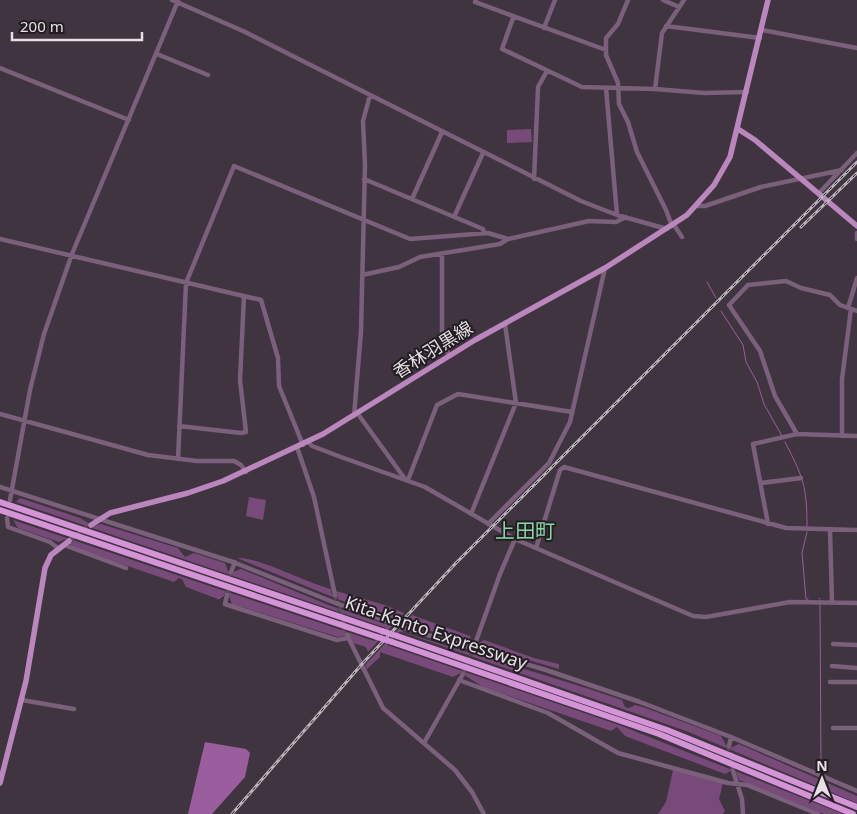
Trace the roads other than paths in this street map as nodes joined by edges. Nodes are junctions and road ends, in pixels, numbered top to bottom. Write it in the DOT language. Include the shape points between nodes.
graph roads {
  1 [pos="172,0"];
  2 [pos="476,0"];
  3 [pos="555,0"];
  4 [pos="628,0"];
  5 [pos="663,0"];
  6 [pos="684,0"];
  7 [pos="768,0"];
  8 [pos="178,1"];
  9 [pos="679,7"];
  10 [pos="514,18"];
  11 [pos="666,26"];
  12 [pos="544,28"];
  13 [pos="762,30"];
  14 [pos="760,38"];
  15 [pos="857,48"];
  16 [pos="606,50"];
  17 [pos="156,54"];
  18 [pos="0,68"];
  19 [pos="547,71"];
  20 [pos="208,75"];
  21 [pos="606,88"];
  22 [pos="619,88"];
  23 [pos="655,89"];
  24 [pos="747,92"];
  25 [pos="370,95"];
  26 [pos="129,120"];
  27 [pos="738,129"];
  28 [pos="442,132"];
  29 [pos="482,153"];
  30 [pos="857,153"];
  31 [pos="842,170"];
  32 [pos="801,178"];
  33 [pos="364,179"];
  34 [pos="534,179"];
  35 [pos="819,193"];
  36 [pos="412,200"];
  37 [pos="697,206"];
  38 [pos="617,215"];
  39 [pos="454,217"];
  40 [pos="626,217"];
  41 [pos="364,220"];
  42 [pos="857,226"];
  43 [pos="671,227"];
  44 [pos="484,233"];
  45 [pos="857,233"];
  46 [pos="682,237"];
  47 [pos="0,238"];
  48 [pos="508,239"];
  49 [pos="857,239"];
  50 [pos="72,254"];
  51 [pos="442,254"];
  52 [pos="605,268"];
  53 [pos="362,275"];
  54 [pos="857,278"];
  55 [pos="186,283"];
  56 [pos="244,296"];
  57 [pos="850,308"];
  58 [pos="857,311"];
  59 [pos="505,324"];
  60 [pos="450,356"];
  61 [pos="516,403"];
  62 [pos="572,412"];
  63 [pos="0,414"];
  64 [pos="356,416"];
  65 [pos="24,419"];
  66 [pos="178,426"];
  67 [pos="797,434"];
  68 [pos="842,436"];
  69 [pos="857,436"];
  70 [pos="303,444"];
  71 [pos="178,459"];
  72 [pos="246,472"];
  73 [pos="801,478"];
  74 [pos="406,479"];
  75 [pos="761,483"];
  76 [pos="0,487"];
  77 [pos="12,491"];
  78 [pos="10,500"];
  79 [pos="0,502"];
  80 [pos="0,510"];
  81 [pos="471,514"];
  82 [pos="7,518"];
  83 [pos="98,520"];
  84 [pos="488,524"];
  85 [pos="768,524"];
  86 [pos="91,525"];
  87 [pos="857,530"];
  88 [pos="830,531"];
  89 [pos="515,539"];
  90 [pos="64,545"];
  91 [pos="536,548"];
  92 [pos="235,562"];
  93 [pos="126,568"];
  94 [pos="231,572"];
  95 [pos="227,595"];
  96 [pos="335,595"];
  97 [pos="832,602"];
  98 [pos="857,603"];
  99 [pos="475,644"];
  100 [pos="833,644"];
  101 [pos="857,645"];
  102 [pos="832,666"];
  103 [pos="857,668"];
  104 [pos="463,674"];
  105 [pos="459,680"];
  106 [pos="830,682"];
  107 [pos="857,682"];
  108 [pos="22,700"];
  109 [pos="74,709"];
  110 [pos="833,728"];
  111 [pos="857,728"];
  112 [pos="731,737"];
  113 [pos="424,743"];
  114 [pos="729,746"];
  115 [pos="733,771"];
  116 [pos="0,783"];
  117 [pos="737,783"];
  118 [pos="857,791"];
  119 [pos="857,807"];
  120 [pos="484,814"];
  121 [pos="743,814"];
  122 [pos="818,814"];
  123 [pos="853,814"];
  1 -- 8 [label="street"];
  2 -- 10 [label="street"];
  3 -- 12 [label="street"];
  4 -- 16 [label="street" via="618,24 606,38"];
  5 -- 9 [label="street"];
  6 -- 9 [label="street"];
  7 -- 13 [label="main road, 香林羽黒線"];
  8 -- 17 [label="street"];
  8 -- 25 [label="street"];
  9 -- 11 [label="street"];
  10 -- 12 [label="street"];
  10 -- 19 [label="street" via="502,49"];
  11 -- 14 [label="street"];
  11 -- 23 [label="street" via="662,33"];
  12 -- 16 [label="street"];
  13 -- 14 [label="main road, 香林羽黒線"];
  13 -- 15 [label="street"];
  14 -- 24 [label="main road, 香林羽黒線"];
  16 -- 22 [label="street"];
  17 -- 20 [label="street"];
  17 -- 26 [label="street"];
  18 -- 26 [label="street"];
  19 -- 21 [label="street" via="582,87"];
  19 -- 34 [label="street" via="538,87"];
  21 -- 22 [label="street"];
  21 -- 38 [label="street"];
  22 -- 23 [label="street"];
  22 -- 43 [label="street" via="619,104 646,172 668,212"];
  23 -- 24 [label="street"];
  24 -- 27 [label="main road, 香林羽黒線"];
  25 -- 28 [label="street"];
  25 -- 33 [label="street" via="363,121"];
  26 -- 50 [label="street"];
  27 -- 32 [label="main road" via="750,135"];
  27 -- 37 [label="main road, 香林羽黒線" via="724,169"];
  28 -- 29 [label="street"];
  28 -- 36 [label="street"];
  29 -- 34 [label="street"];
  29 -- 39 [label="street"];
  30 -- 31 [label="street"];
  31 -- 32 [label="street"];
  31 -- 35 [label="street"];
  32 -- 35 [label="main road"];
  32 -- 37 [label="street"];
  33 -- 36 [label="street"];
  33 -- 41 [label="street"];
  34 -- 38 [label="street"];
  35 -- 42 [label="main road"];
  36 -- 39 [label="street"];
  37 -- 43 [label="main road, 香林羽黒線"];
  38 -- 40 [label="street"];
  39 -- 44 [label="street" via="482,229"];
  40 -- 43 [label="street"];
  40 -- 48 [label="street" via="616,222 589,221"];
  41 -- 44 [label="street" via="416,240"];
  41 -- 53 [label="street"];
  41 -- 55 [label="street" via="234,166"];
  43 -- 46 [label="street"];
  43 -- 52 [label="main road, 香林羽黒線"];
  44 -- 48 [label="street"];
  45 -- 49 [label="street"];
  47 -- 50 [label="street"];
  48 -- 51 [label="street" via="500,244"];
  50 -- 55 [label="street"];
  50 -- 65 [label="street" via="40,348"];
  51 -- 53 [label="street" via="420,257 399,267"];
  51 -- 60 [label="street" via="442,335"];
  52 -- 59 [label="main road, 香林羽黒線"];
  52 -- 62 [label="street"];
  53 -- 64 [label="street"];
  54 -- 57 [label="street"];
  55 -- 56 [label="street"];
  55 -- 66 [label="street"];
  56 -- 66 [label="street" via="240,380 246,432"];
  56 -- 70 [label="street" via="262,302 278,358 279,386"];
  57 -- 58 [label="street"];
  57 -- 67 [label="street" via="840,305 830,295 786,281 748,285 729,305 762,356 775,396"];
  57 -- 68 [label="street" via="842,379"];
  59 -- 60 [label="main road, 香林羽黒線"];
  59 -- 61 [label="street"];
  60 -- 64 [label="main road, 香林羽黒線"];
  61 -- 62 [label="street"];
  61 -- 74 [label="street" via="458,394 437,404"];
  61 -- 81 [label="street"];
  62 -- 84 [label="street" via="549,463"];
  63 -- 65 [label="street"];
  64 -- 70 [label="main road, 香林羽黒線"];
  64 -- 74 [label="street"];
  65 -- 71 [label="street" via="127,450"];
  65 -- 77 [label="street"];
  66 -- 71 [label="street"];
  67 -- 68 [label="street"];
  67 -- 75 [label="street" via="753,444"];
  68 -- 69 [label="street"];
  70 -- 72 [label="main road, 香林羽黒線"];
  70 -- 74 [label="street"];
  70 -- 96 [label="street"];
  71 -- 72 [label="street" via="234,461 242,464"];
  72 -- 83 [label="main road, 香林羽黒線" via="188,493 114,512"];
  73 -- 75 [label="street"];
  74 -- 81 [label="street"];
  75 -- 85 [label="street"];
  76 -- 77 [label="street"];
  77 -- 78 [label="street"];
  77 -- 83 [label="street"];
  79 -- 119 [label="highway, Kita-Kanto Expressway, bridge" via="652,724"];
  80 -- 123 [label="highway, Kita-Kanto Expressway, bridge" via="659,734"];
  81 -- 84 [label="street"];
  82 -- 90 [label="street" via="4,524"];
  83 -- 86 [label="main road, 香林羽黒線"];
  83 -- 92 [label="street"];
  84 -- 89 [label="street"];
  85 -- 88 [label="street"];
  85 -- 91 [label="street" via="564,467 560,470"];
  87 -- 88 [label="street"];
  88 -- 97 [label="street"];
  89 -- 91 [label="street"];
  89 -- 99 [label="street"];
  90 -- 93 [label="street"];
  90 -- 108 [label="main road" via="50,558 44,571"];
  91 -- 97 [label="street" via="696,617 790,602"];
  92 -- 94 [label="street"];
  92 -- 112 [label="street, bridge" via="404,628 560,675"];
  95 -- 113 [label="street" via="226,604 234,607 337,640 347,636 384,708"];
  97 -- 98 [label="street"];
  100 -- 101 [label="street"];
  102 -- 103 [label="street"];
  104 -- 105 [label="street"];
  105 -- 113 [label="street"];
  105 -- 117 [label="street" via="548,713 618,753"];
  106 -- 107 [label="street"];
  108 -- 109 [label="street"];
  108 -- 116 [label="main road"];
  110 -- 111 [label="street"];
  112 -- 114 [label="street"];
  112 -- 118 [label="street"];
  113 -- 120 [label="street" via="466,783"];
  115 -- 117 [label="street"];
  117 -- 121 [label="street"];
  117 -- 122 [label="street"];
}
